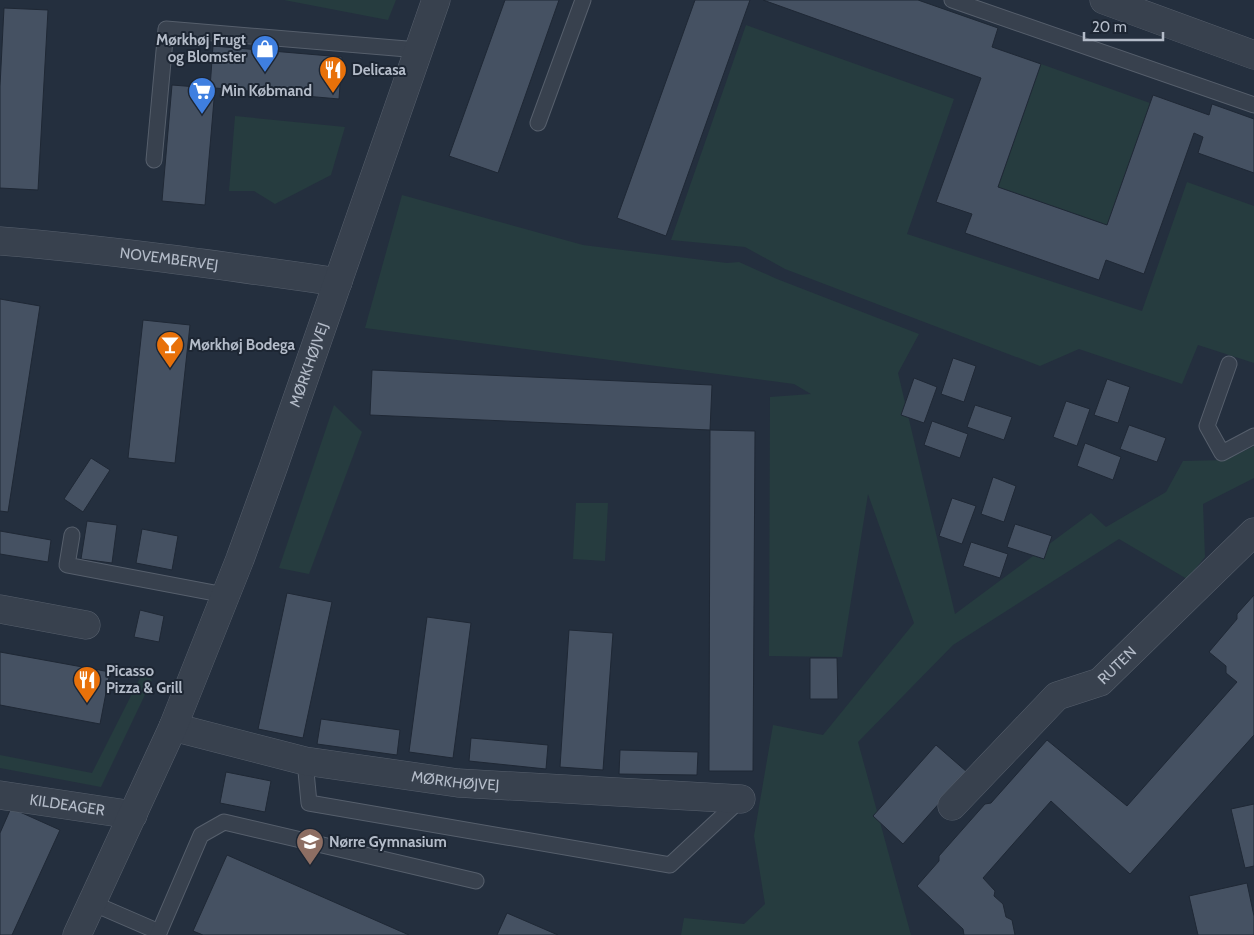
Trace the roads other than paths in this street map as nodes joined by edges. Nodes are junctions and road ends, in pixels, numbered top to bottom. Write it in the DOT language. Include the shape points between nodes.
graph roads {
  1 [pos="436,0"];
  2 [pos="582,0"];
  3 [pos="952,0"];
  4 [pos="1104,0"];
  5 [pos="977,4"];
  6 [pos="419,50"];
  7 [pos="1254,55"];
  8 [pos="1254,105"];
  9 [pos="538,123"];
  10 [pos="154,160"];
  11 [pos="0,241"];
  12 [pos="338,282"];
  13 [pos="1228,364"];
  14 [pos="1254,436"];
  15 [pos="1254,532"];
  16 [pos="72,534"];
  17 [pos="225,595"];
  18 [pos="0,609"];
  19 [pos="86,625"];
  20 [pos="173,727"];
  21 [pos="305,761"];
  22 [pos="0,794"];
  23 [pos="741,799"];
  24 [pos="952,806"];
  25 [pos="133,815"];
  26 [pos="476,881"];
  27 [pos="92,903"];
  28 [pos="158,933"];
  29 [pos="77,935"];
  1 -- 6 [label="street, MØRKHØJVEJ"];
  2 -- 9 [label="lane"];
  3 -- 5 [label="lane"];
  4 -- 7 [label="street"];
  5 -- 8 [label="lane"];
  6 -- 10 [label="lane" via="166,30"];
  6 -- 12 [label="street, MØRKHØJVEJ"];
  11 -- 12 [label="street, NOVEMBERVEJ" via="209,263"];
  12 -- 17 [label="street, MØRKHØJVEJ"];
  13 -- 14 [label="lane" via="1207,426 1222,453"];
  15 -- 24 [label="street, RUTEN" via="1100,682 1057,696"];
  16 -- 17 [label="lane" via="67,565"];
  17 -- 20 [label="street, MØRKHØJVEJ"];
  18 -- 19 [label="street"];
  20 -- 21 [label="street, MØRKHØJVEJ"];
  20 -- 25 [label="street, MØRKHØJVEJ"];
  21 -- 23 [label="street, MØRKHØJVEJ" via="458,783"];
  21 -- 23 [label="lane" via="309,802 670,865"];
  22 -- 25 [label="street, KILDEAGER"];
  25 -- 27 [label="street, MØRKHØJVEJ"];
  26 -- 28 [label="lane" via="224,822 201,835"];
  27 -- 28 [label="lane"];
  27 -- 29 [label="street, MØRKHØJVEJ"];
}
